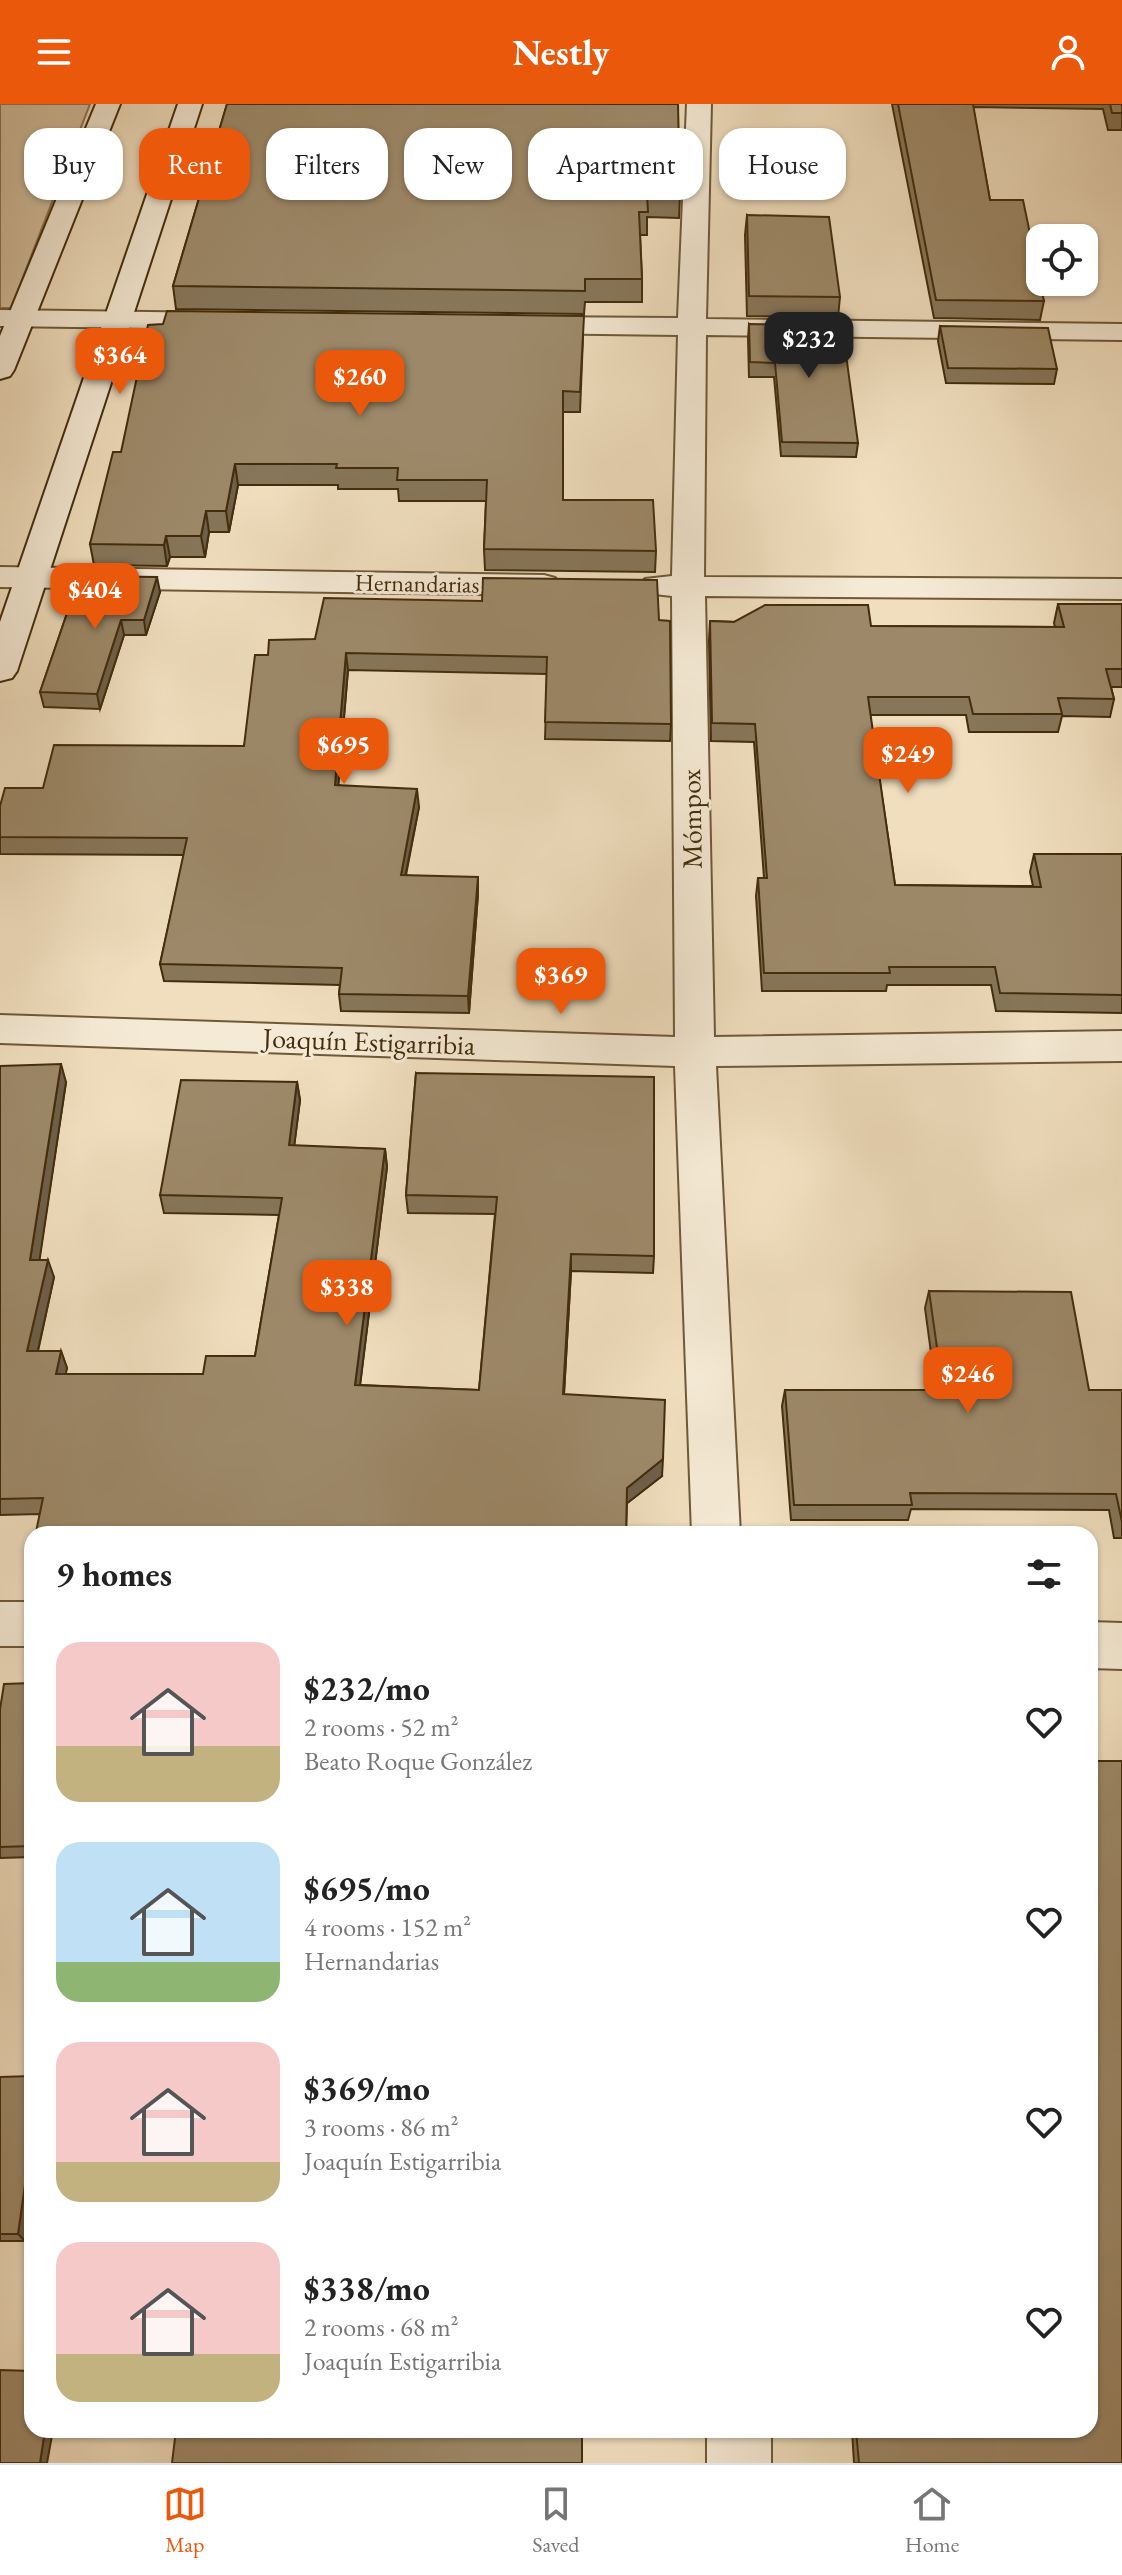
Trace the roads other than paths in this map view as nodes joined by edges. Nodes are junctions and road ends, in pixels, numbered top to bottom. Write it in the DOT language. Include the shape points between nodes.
graph roads {
  1 [pos="108,104"];
  2 [pos="190,104"];
  3 [pos="699,104"];
  4 [pos="10,318"];
  5 [pos="117,320"];
  6 [pos="245,322"];
  7 [pos="499,325"];
  8 [pos="690,327"];
  9 [pos="1122,332"];
  10 [pos="0,370"];
  11 [pos="16,578"];
  12 [pos="575,585"];
  13 [pos="623,586"];
  14 [pos="687,587"];
  15 [pos="1122,589"];
  16 [pos="0,671"];
  17 [pos="0,1029"];
  18 [pos="1122,1046"];
  19 [pos="695,1052"];
  20 [pos="716,1526"];
  21 [pos="0,1624"];
  22 [pos="24,1624"];
  23 [pos="1098,1645"];
  24 [pos="1122,1646"];
  25 [pos="739,2438"];
  26 [pos="739,2463"];
  1 -- 4 [label="street"];
  2 -- 5 [label="street"];
  3 -- 8 [label="street, Mómpox"];
  4 -- 5 [label="street"];
  4 -- 10 [label="street"];
  5 -- 6 [label="street"];
  5 -- 11 [label="street"];
  7 -- 8 [label="street"];
  8 -- 9 [label="street"];
  8 -- 14 [label="street, Mómpox"];
  11 -- 12 [label="street, Hernandarias"];
  11 -- 16 [label="street"];
  13 -- 14 [label="street"];
  14 -- 15 [label="street"];
  14 -- 19 [label="street, Mómpox"];
  17 -- 19 [label="street, Joaquín Estigarribia"];
  18 -- 19 [label="street, Joaquín Estigarribia"];
  19 -- 20 [label="street, Mómpox"];
  21 -- 22 [label="street"];
  23 -- 24 [label="street"];
  25 -- 26 [label="street"];
}
